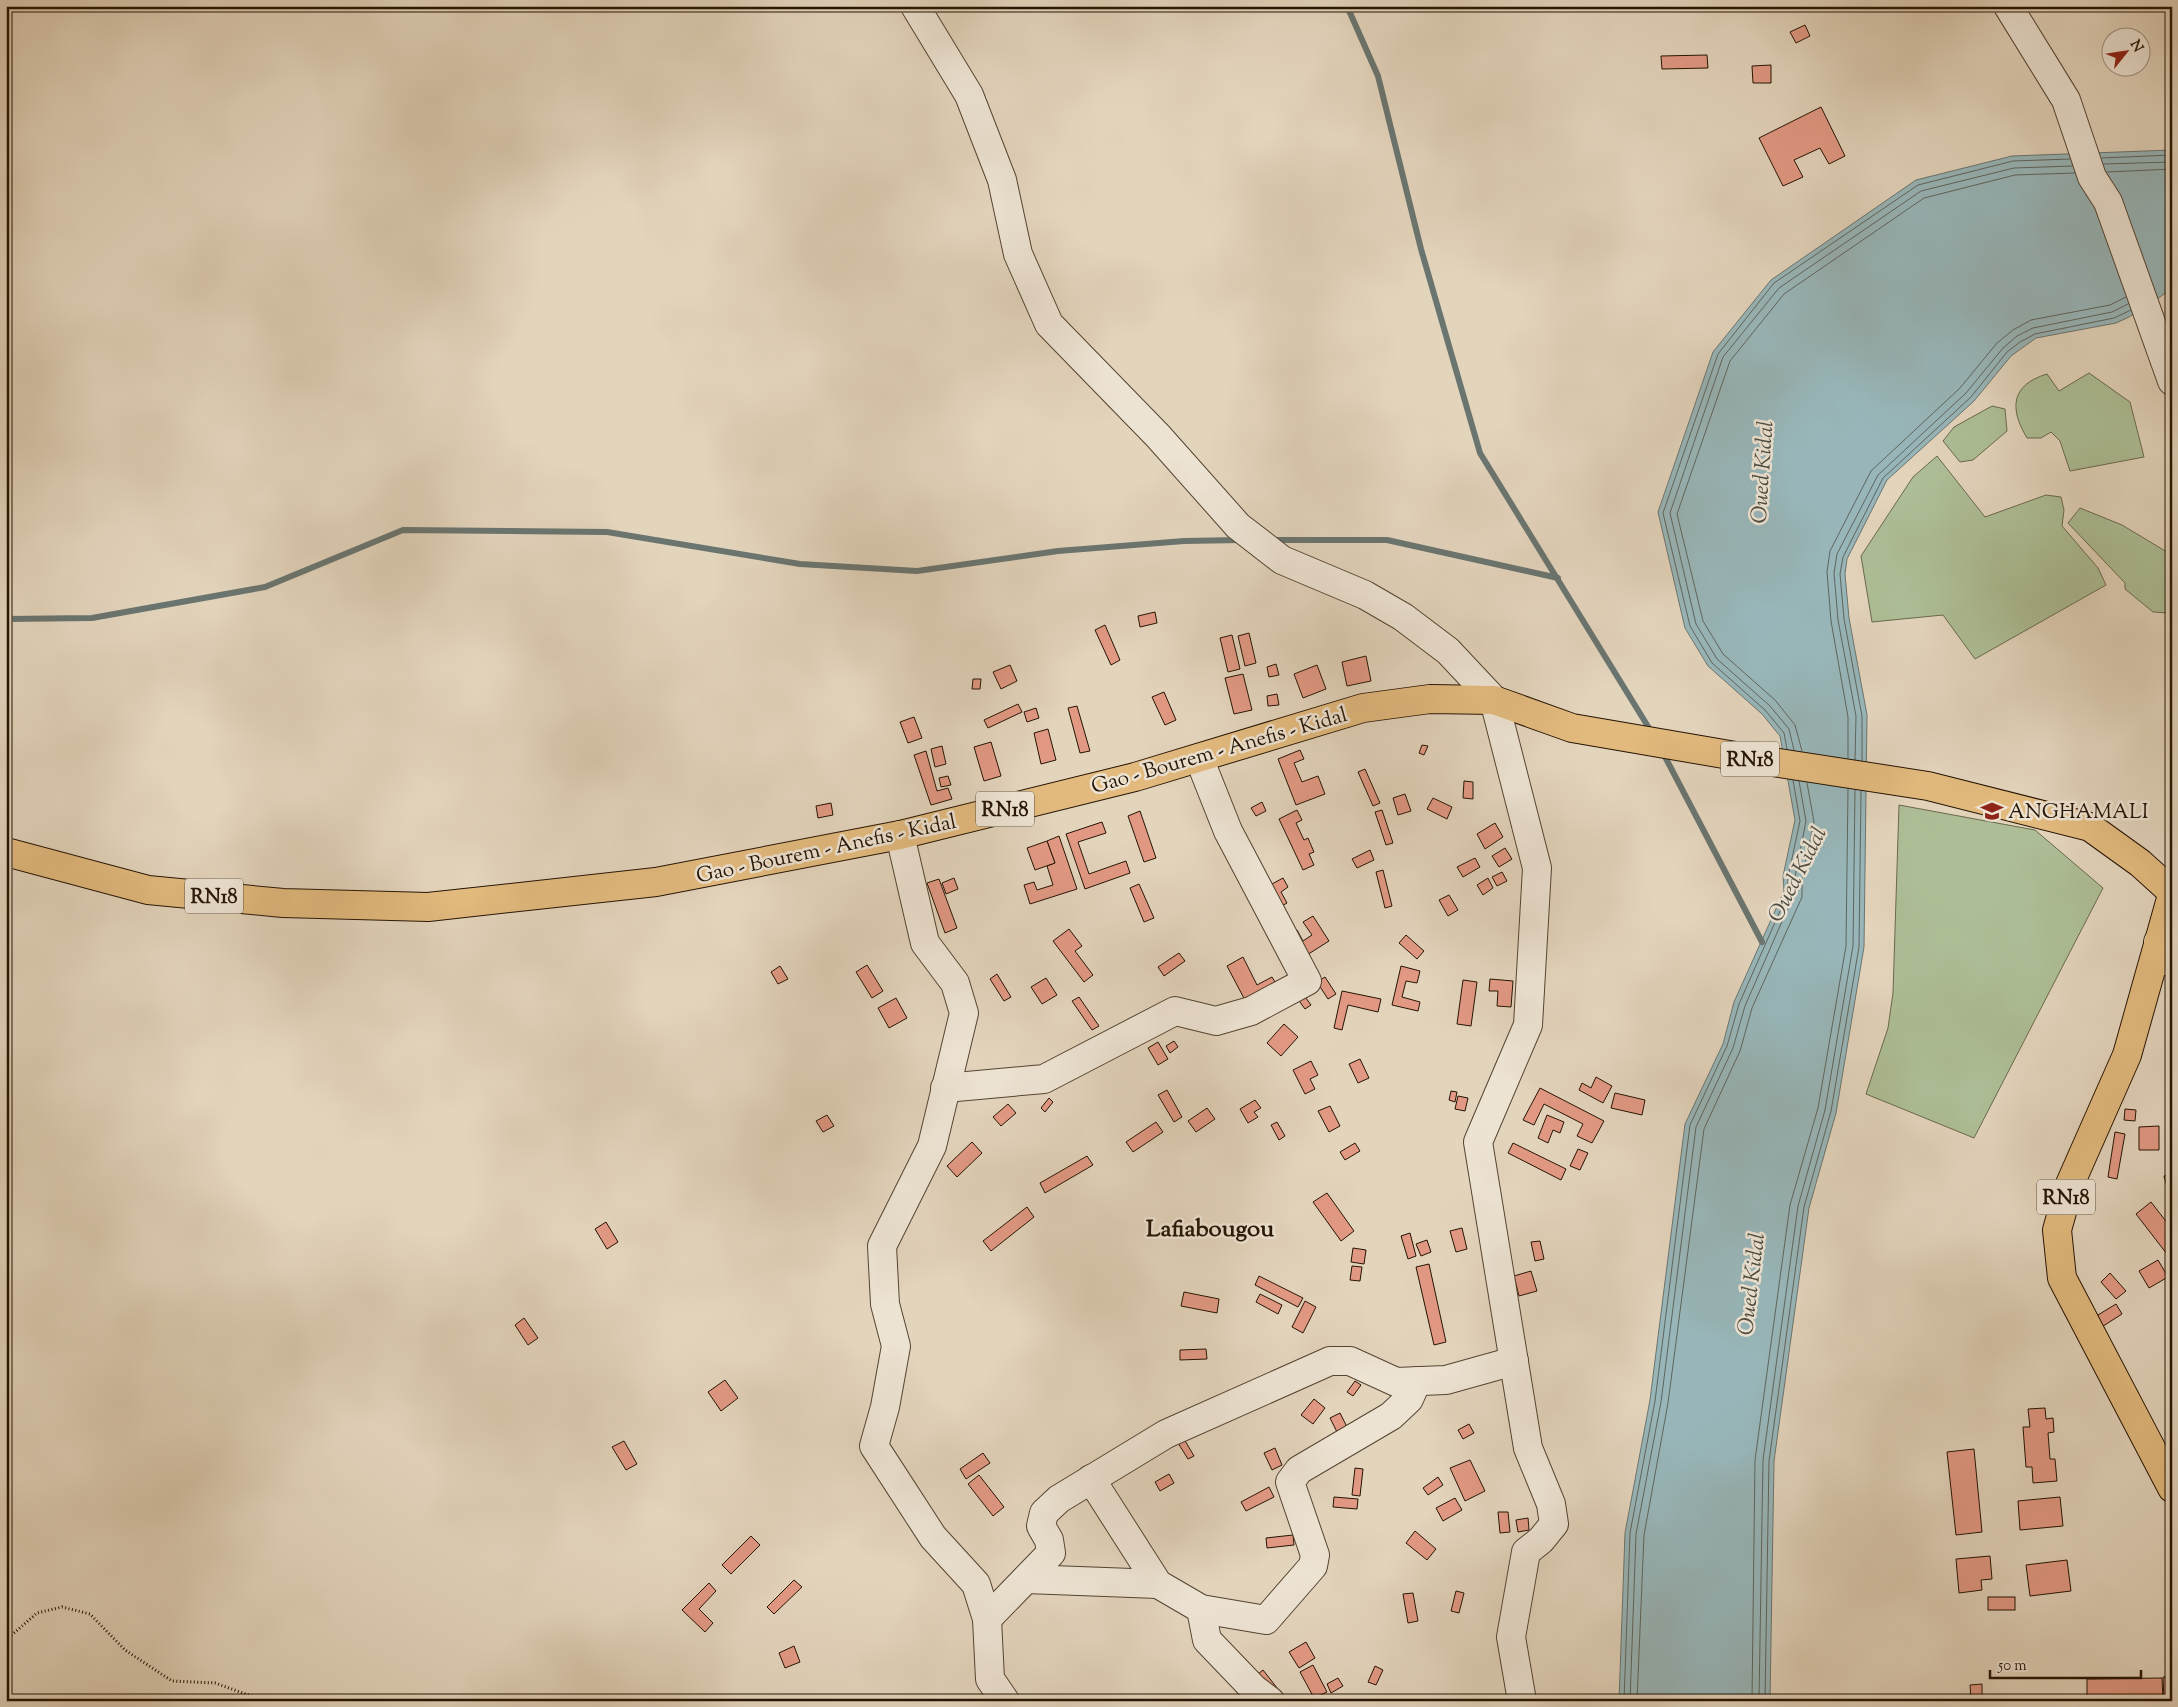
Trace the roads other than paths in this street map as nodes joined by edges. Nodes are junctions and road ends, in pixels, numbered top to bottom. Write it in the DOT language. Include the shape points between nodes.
graph roads {
  1 [pos="915,6"];
  2 [pos="2008,6"];
  3 [pos="2172,382"];
  4 [pos="1494,700"];
  5 [pos="1199,758"];
  6 [pos="900,835"];
  7 [pos="6,852"];
  8 [pos="2172,894"];
  9 [pos="2165,953"];
  10 [pos="945,1088"];
  11 [pos="1514,1361"];
  12 [pos="1417,1381"];
  13 [pos="1091,1479"];
  14 [pos="2171,1485"];
  15 [pos="1026,1579"];
  16 [pos="1158,1584"];
  17 [pos="1201,1609"];
  18 [pos="988,1619"];
  19 [pos="1006,1701"];
  20 [pos="1270,1701"];
  21 [pos="1522,1701"];
  1 -- 4 [label="street" via="969,95 1002,180 1018,254 1049,324 1158,436 1238,526 1282,560 1365,595 1403,617 1448,651"];
  2 -- 3 [label="street" via="2066,100 2092,177 2108,202"];
  4 -- 5 [label="main road, Gao - Bourem - Anefis - Kidal / RN18" via="1430,699 1363,708"];
  4 -- 8 [label="main road, Gao - Bourem - Anefis - Kidal / RN18" via="1572,728 1928,786 2090,827 2140,863"];
  4 -- 11 [label="street" via="1537,868 1528,1025 1478,1142"];
  5 -- 6 [label="main road, Gao - Bourem - Anefis - Kidal / RN18"];
  5 -- 10 [label="street" via="1228,831 1307,981 1251,1011 1216,1021 1175,1011 1044,1079"];
  6 -- 7 [label="main road, Gao - Bourem - Anefis - Kidal / RN18" via="656,882 428,906 283,903 148,890"];
  6 -- 10 [label="street" via="925,943 955,983 964,1013"];
  8 -- 9 [label="main road, RN18"];
  9 -- 14 [label="main road, RN18" via="2126,1055 2070,1184 2057,1230 2062,1278"];
  10 -- 18 [label="street" via="932,1146 882,1246 885,1304 896,1346 874,1446 933,1537 976,1584"];
  11 -- 12 [label="street" via="1446,1380"];
  11 -- 21 [label="street" via="1528,1448 1551,1504 1554,1524 1526,1552 1511,1637"];
  12 -- 13 [label="street" via="1396,1382 1350,1362 1330,1361 1166,1434"];
  12 -- 17 [label="street" via="1408,1400 1391,1416 1299,1470 1290,1482 1315,1555 1313,1566 1266,1620"];
  13 -- 15 [label="street" via="1044,1513 1041,1526 1050,1540 1051,1554"];
  13 -- 16 [label="street"];
  15 -- 16 [label="street"];
  15 -- 18 [label="street"];
  16 -- 17 [label="street"];
  17 -- 20 [label="street" via="1207,1640"];
  18 -- 19 [label="street" via="990,1679"];
}
